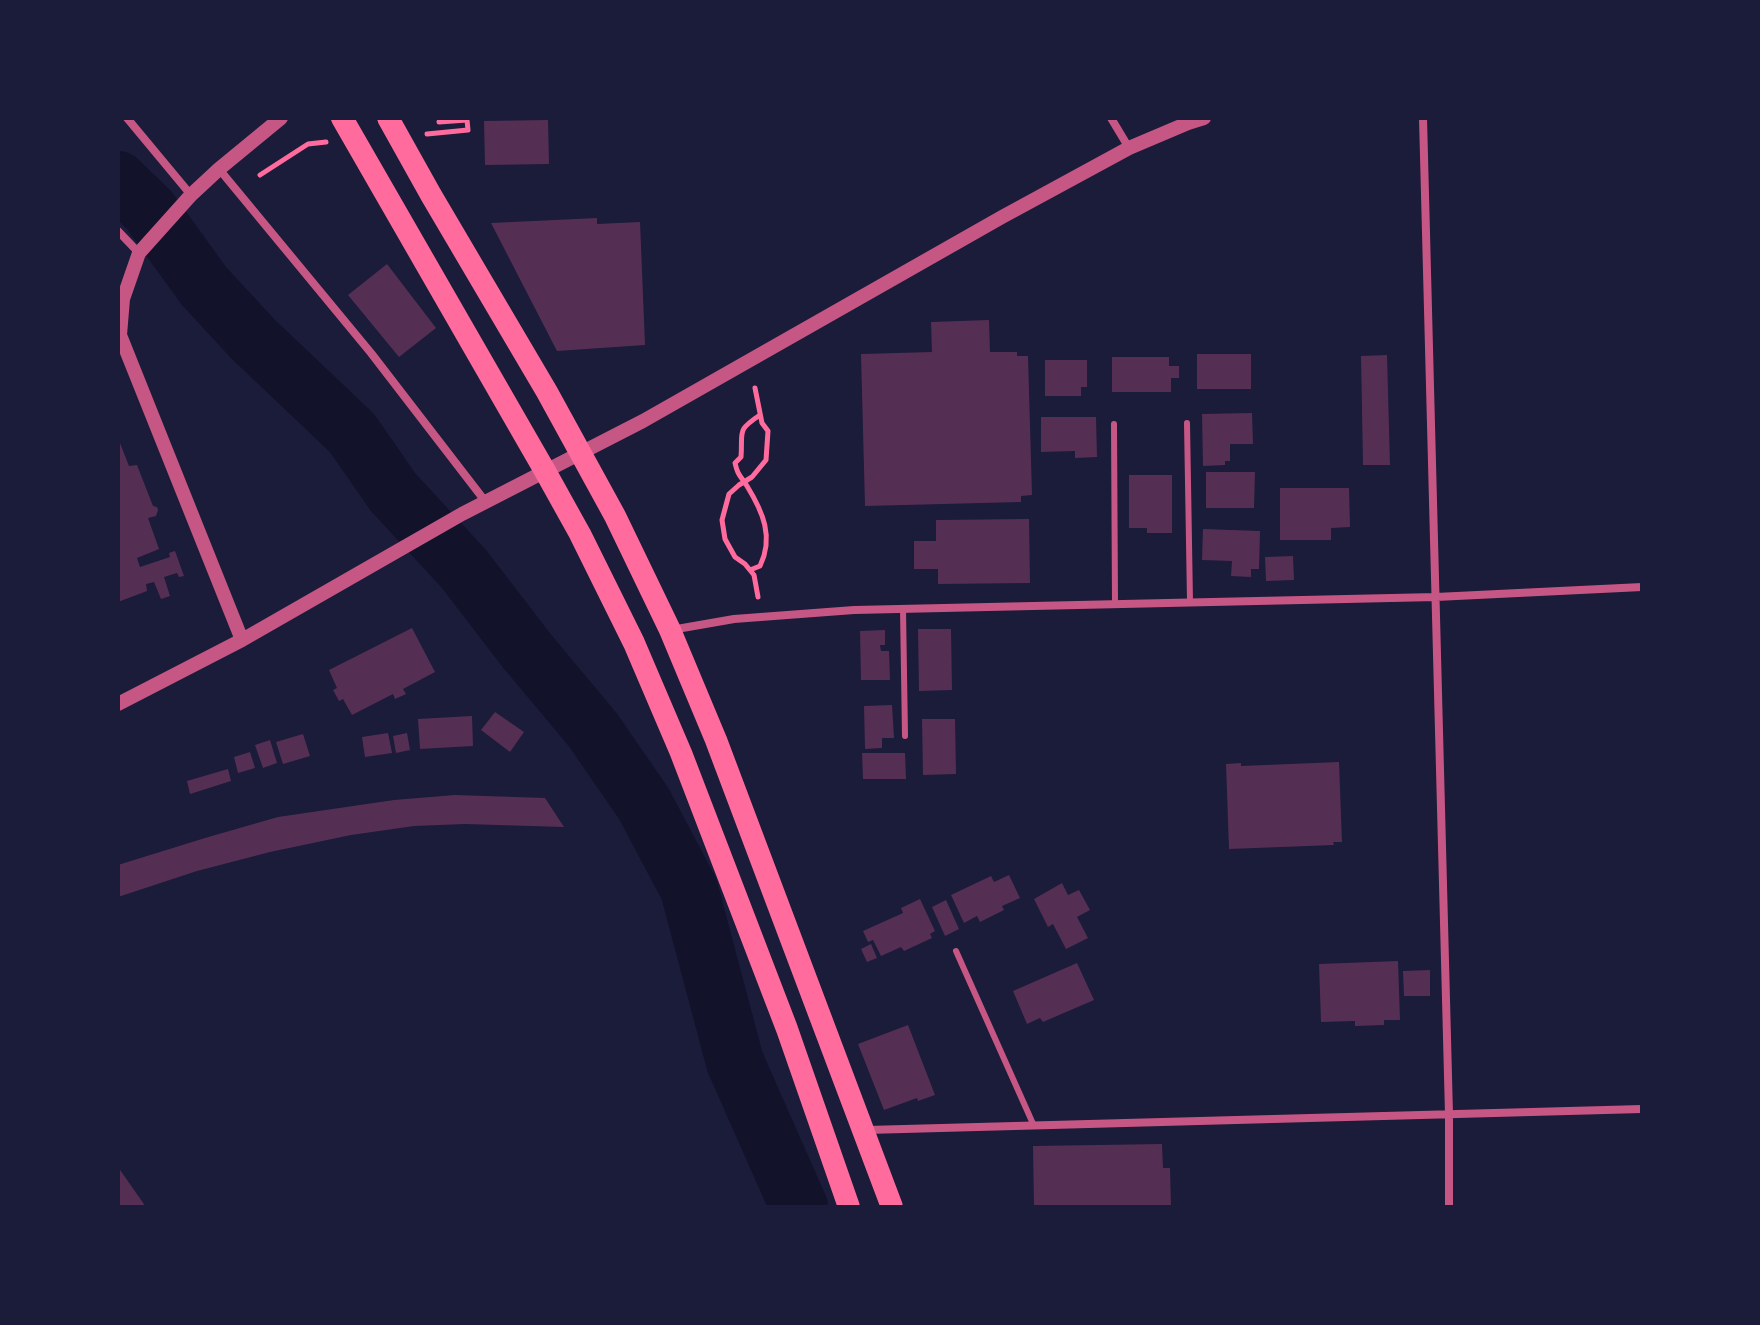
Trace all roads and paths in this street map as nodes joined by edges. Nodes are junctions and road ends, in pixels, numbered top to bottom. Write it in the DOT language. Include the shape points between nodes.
graph roads {
  1 [pos="127,118"];
  2 [pos="281,118"];
  3 [pos="342,118"];
  4 [pos="388,118"];
  5 [pos="1111,118"];
  6 [pos="1204,118"];
  7 [pos="1423,118"];
  8 [pos="439,122"];
  9 [pos="440,133"];
  10 [pos="308,144"];
  11 [pos="1129,148"];
  12 [pos="219,169"];
  13 [pos="260,175"];
  14 [pos="191,195"];
  15 [pos="118,231"];
  16 [pos="139,253"];
  17 [pos="120,300"];
  18 [pos="755,388"];
  19 [pos="760,414"];
  20 [pos="1187,423"];
  21 [pos="1114,424"];
  22 [pos="580,453"];
  23 [pos="545,471"];
  24 [pos="744,482"];
  25 [pos="485,501"];
  26 [pos="750,570"];
  27 [pos="1642,587"];
  28 [pos="758,597"];
  29 [pos="1436,597"];
  30 [pos="1190,602"];
  31 [pos="1115,604"];
  32 [pos="903,609"];
  33 [pos="670,630"];
  34 [pos="242,640"];
  35 [pos="118,704"];
  36 [pos="905,736"];
  37 [pos="956,951"];
  38 [pos="1642,1109"];
  39 [pos="1449,1114"];
  40 [pos="1034,1126"];
  41 [pos="864,1130"];
  42 [pos="849,1207"];
  43 [pos="892,1207"];
  44 [pos="1449,1207"];
  1 -- 14 [label="street"];
  2 -- 12 [label="street"];
  3 -- 23 [label="highway"];
  4 -- 22 [label="highway"];
  5 -- 11 [label="street"];
  6 -- 11 [label="street"];
  7 -- 29 [label="street"];
  8 -- 9 [label="path" via="467,120 468,130"];
  10 -- 13 [label="path"];
  11 -- 22 [label="street"];
  12 -- 14 [label="street"];
  12 -- 25 [label="street"];
  14 -- 16 [label="street"];
  15 -- 16 [label="street"];
  16 -- 17 [label="street"];
  17 -- 34 [label="street" via="120,335"];
  18 -- 19 [label="path"];
  19 -- 24 [label="path" via="768,431 766,460"];
  19 -- 24 [label="path" via="742,430 741,457 735,463"];
  20 -- 30 [label="lane"];
  21 -- 31 [label="lane"];
  22 -- 23 [label="street"];
  22 -- 33 [label="highway"];
  23 -- 25 [label="street"];
  23 -- 42 [label="highway" via="634,643 681,753"];
  24 -- 26 [label="path" via="759,508 768,543 760,566"];
  24 -- 26 [label="path" via="729,494 722,520 735,557"];
  25 -- 34 [label="street"];
  26 -- 28 [label="path"];
  27 -- 29 [label="street"];
  29 -- 30 [label="street"];
  29 -- 39 [label="street"];
  30 -- 31 [label="street"];
  31 -- 32 [label="street"];
  32 -- 33 [label="street" via="734,619"];
  32 -- 36 [label="lane"];
  33 -- 41 [label="highway"];
  34 -- 35 [label="street"];
  37 -- 40 [label="lane"];
  38 -- 39 [label="street"];
  39 -- 40 [label="street"];
  39 -- 44 [label="street"];
  40 -- 41 [label="street"];
  41 -- 43 [label="highway"];
}
